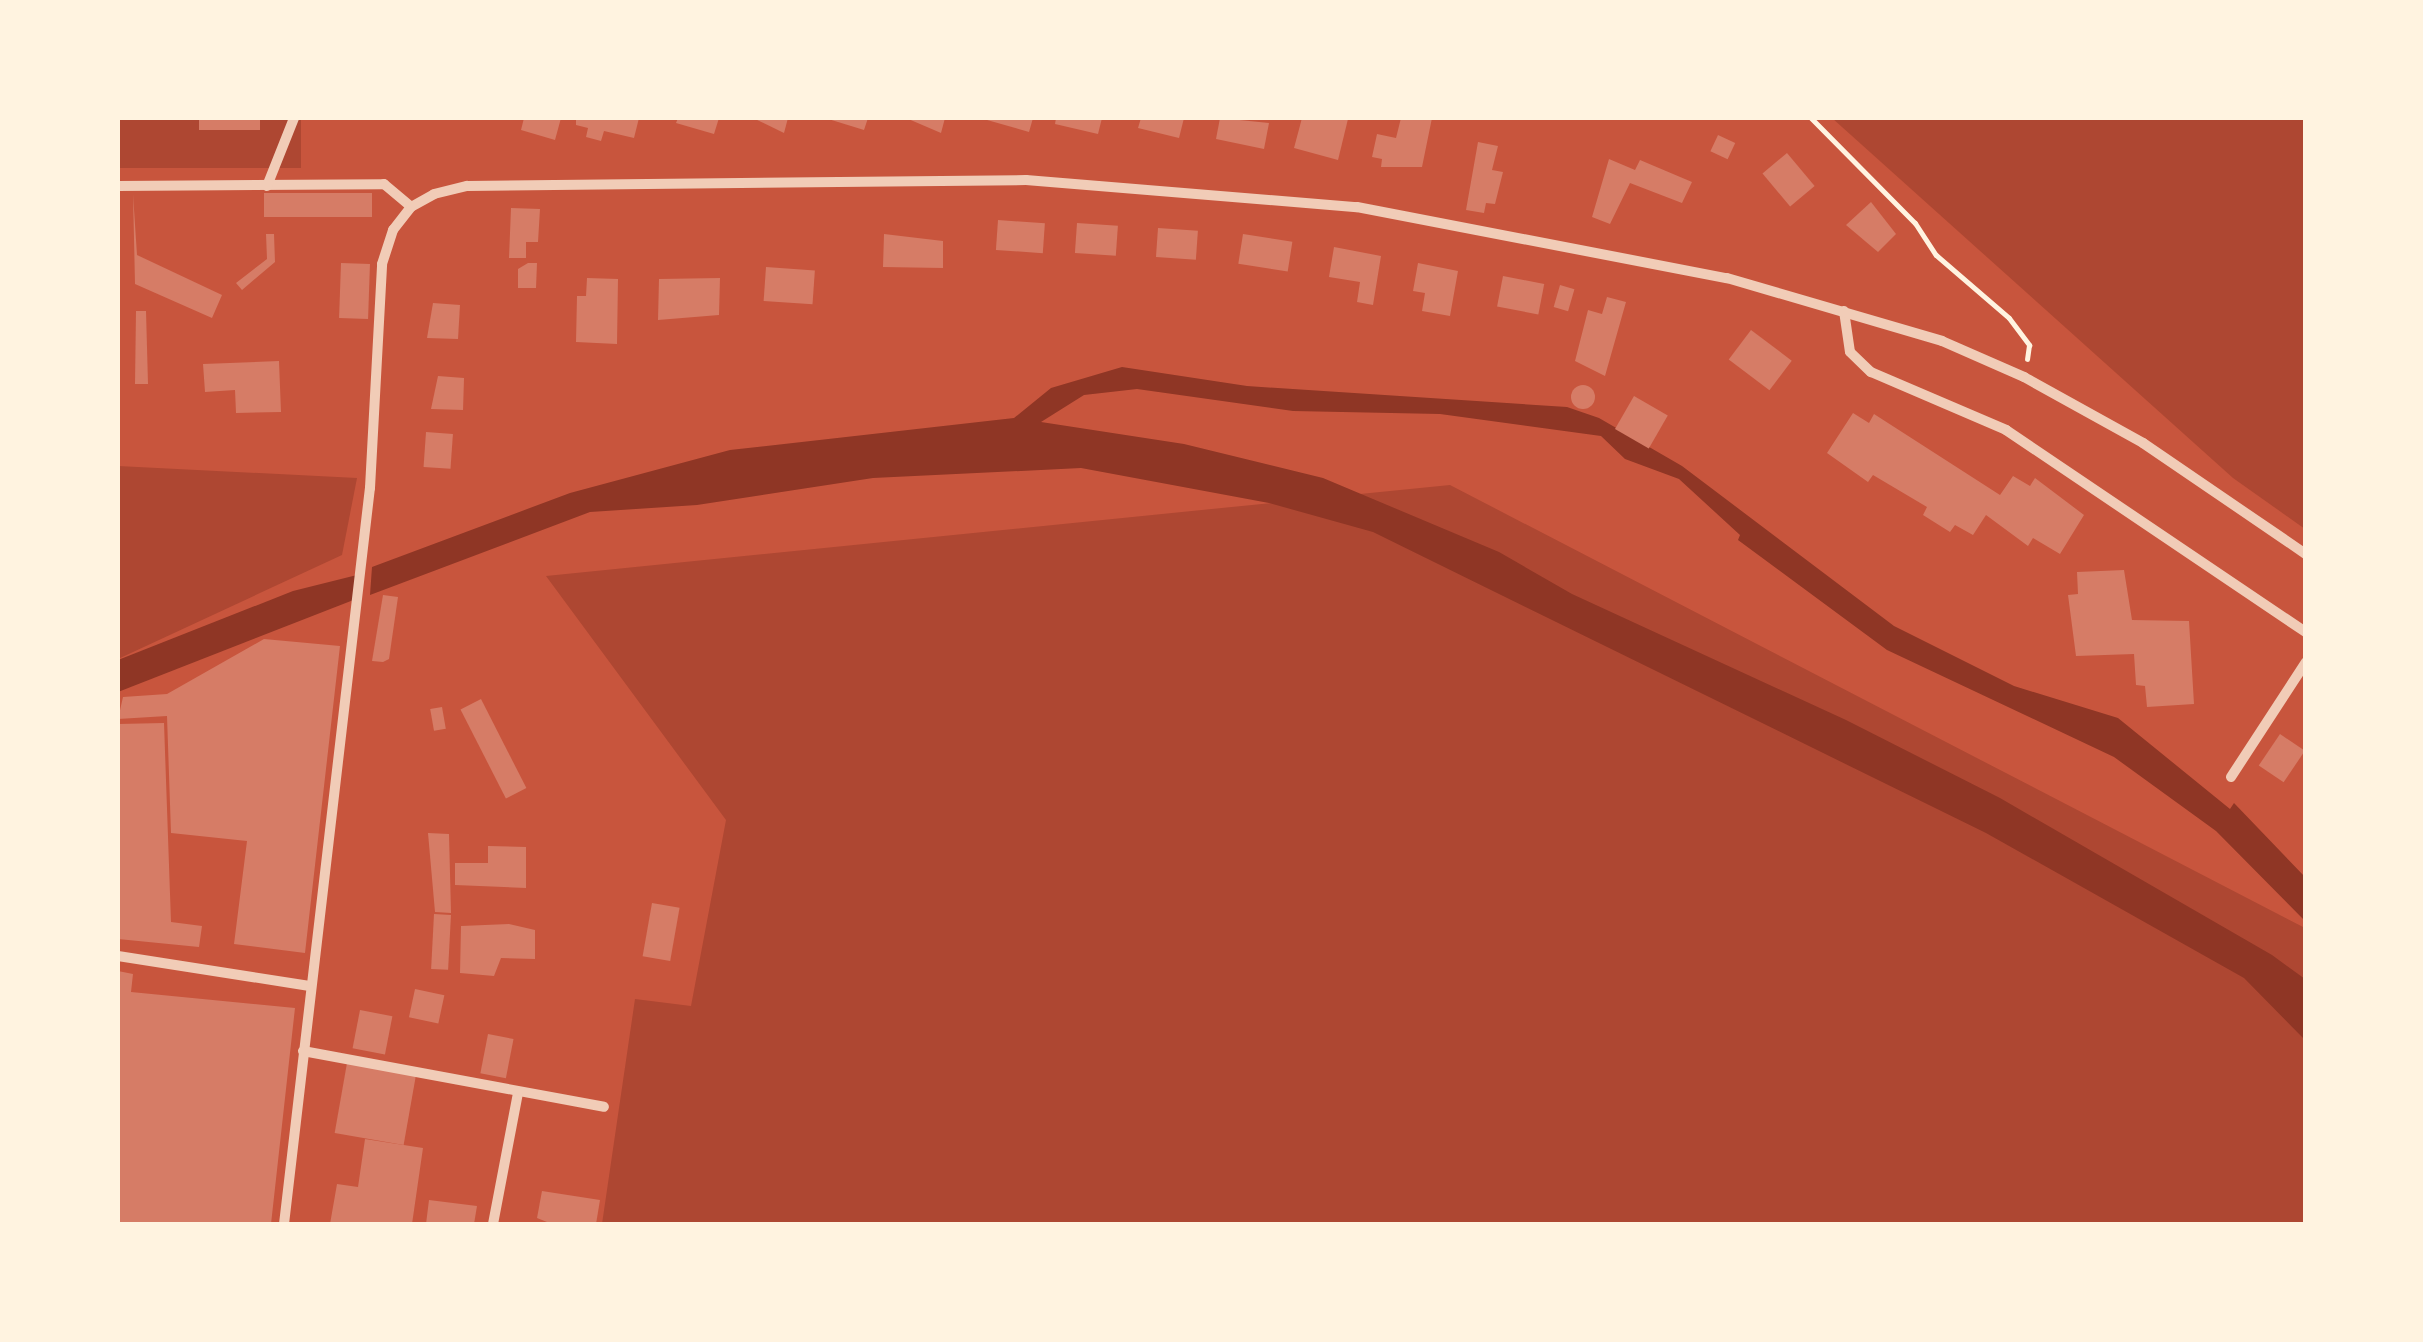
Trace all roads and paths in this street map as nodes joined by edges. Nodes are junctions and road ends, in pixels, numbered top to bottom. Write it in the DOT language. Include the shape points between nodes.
graph roads {
  1 [pos="294,118"];
  2 [pos="1811,118"];
  3 [pos="118,186"];
  4 [pos="267,186"];
  5 [pos="411,207"];
  6 [pos="1844,311"];
  7 [pos="2024,377"];
  8 [pos="2306,554"];
  9 [pos="2306,632"];
  10 [pos="2306,662"];
  11 [pos="2231,777"];
  12 [pos="118,956"];
  13 [pos="310,986"];
  14 [pos="303,1051"];
  15 [pos="518,1093"];
  16 [pos="604,1107"];
  17 [pos="284,1224"];
  18 [pos="493,1224"];
  1 -- 4 [label="street"];
  2 -- 7 [label="path" via="1916,223 1936,255 2009,318 2028,345"];
  3 -- 4 [label="street"];
  4 -- 5 [label="street" via="384,184"];
  5 -- 6 [label="street" via="467,186 1026,180 1198,191 1358,207 1727,278"];
  5 -- 13 [label="street" via="382,264 356,612"];
  6 -- 7 [label="street" via="1942,341"];
  6 -- 9 [label="street" via="1850,352 1870,372 2006,430"];
  7 -- 8 [label="street" via="2143,443"];
  10 -- 11 [label="street"];
  12 -- 13 [label="street"];
  13 -- 14 [label="street"];
  14 -- 15 [label="street"];
  14 -- 17 [label="street"];
  15 -- 16 [label="street"];
  15 -- 18 [label="street"];
}
